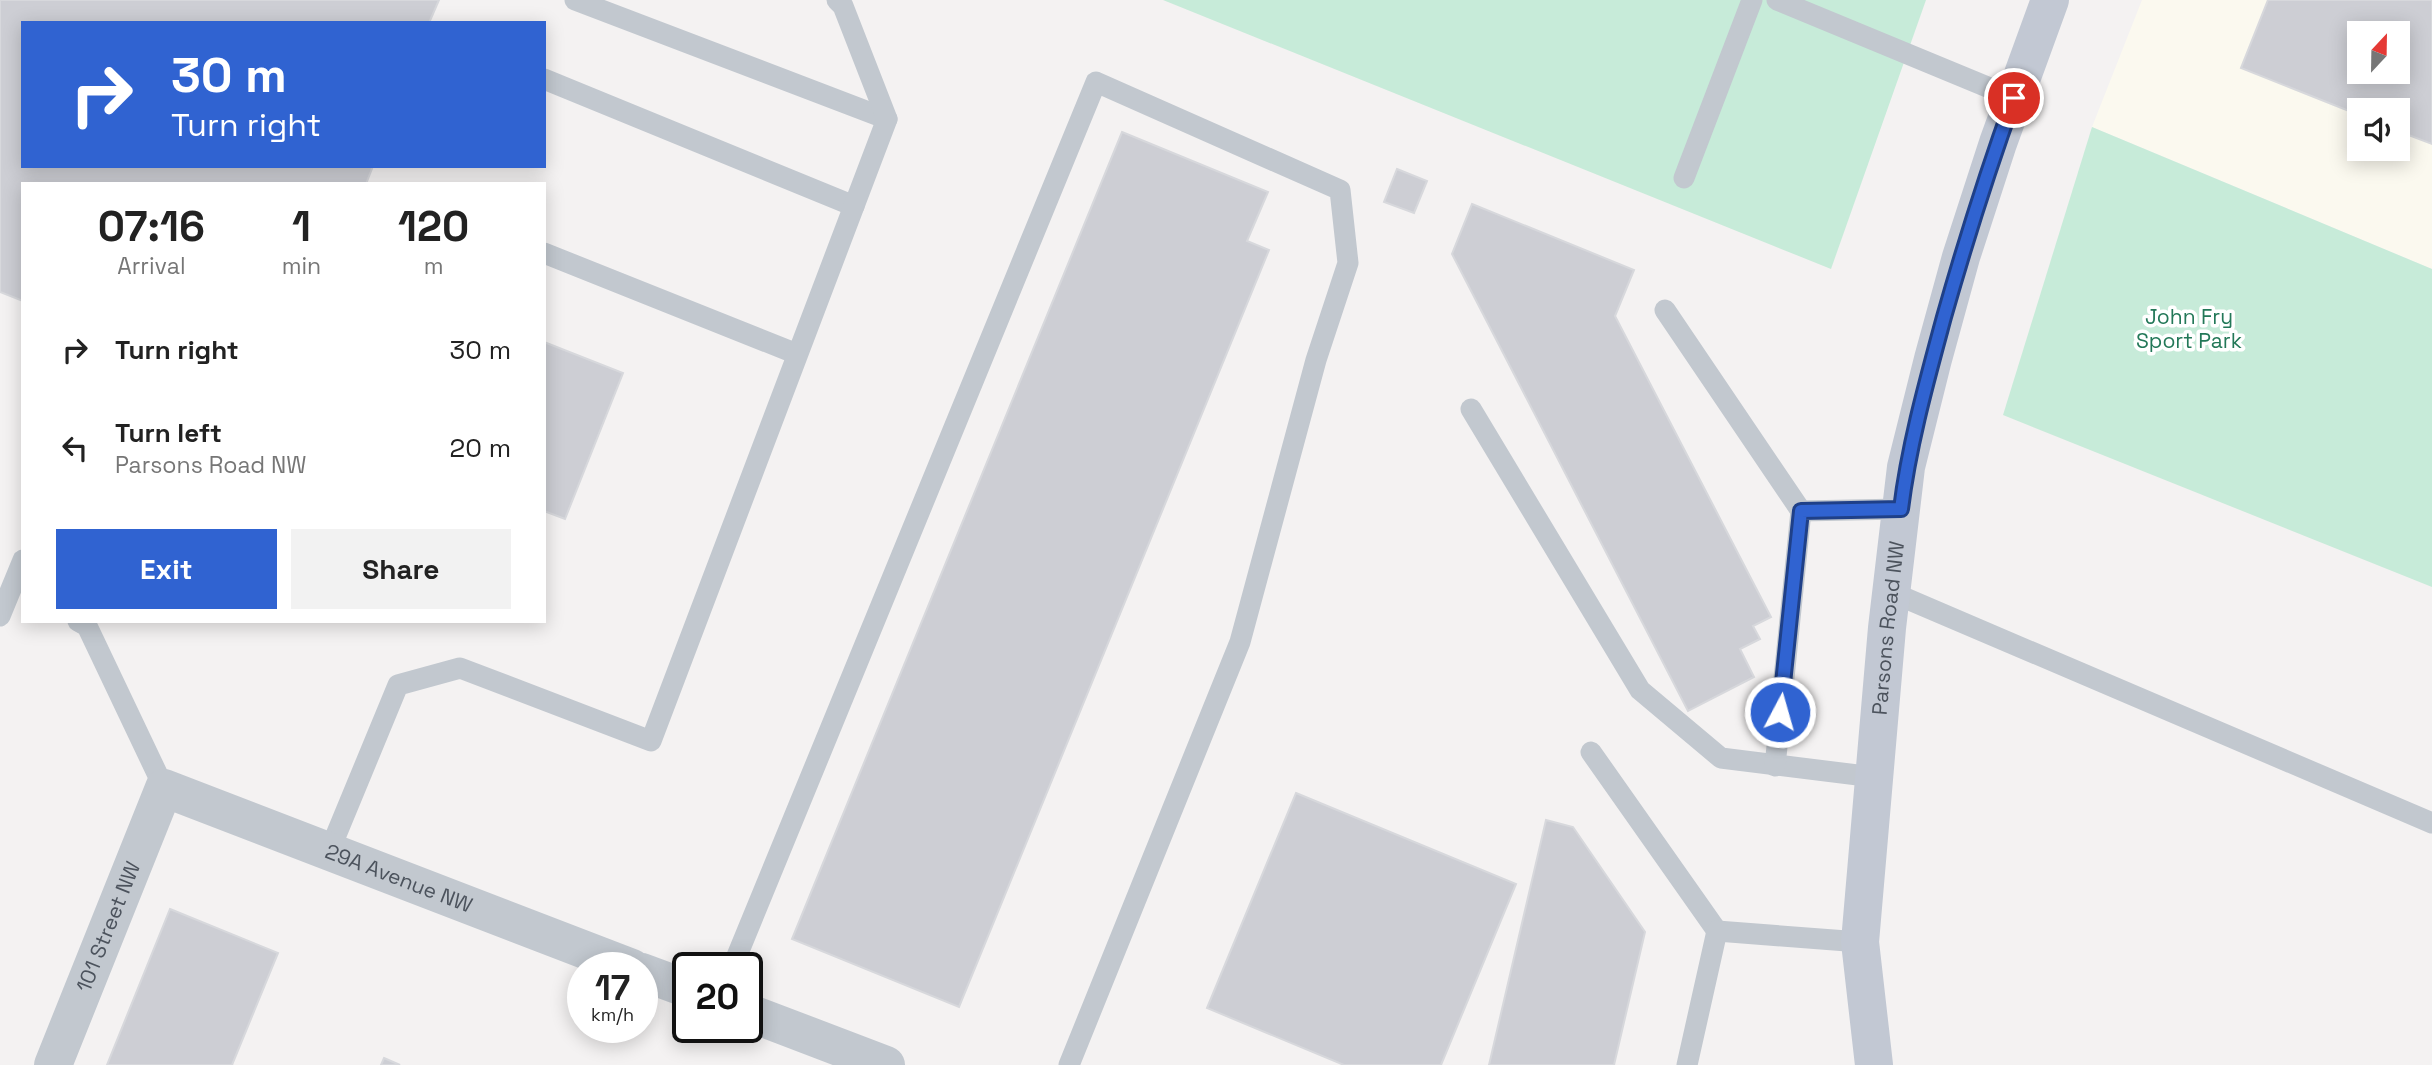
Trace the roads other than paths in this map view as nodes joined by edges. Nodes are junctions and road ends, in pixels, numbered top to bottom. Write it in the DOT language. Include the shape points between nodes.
graph roads {
  1 [pos="575,0"];
  2 [pos="837,0"];
  3 [pos="1752,0"];
  4 [pos="1777,0"];
  5 [pos="2050,0"];
  6 [pos="546,80"];
  7 [pos="2014,98"];
  8 [pos="887,119"];
  9 [pos="1684,178"];
  10 [pos="854,206"];
  11 [pos="546,254"];
  12 [pos="1665,310"];
  13 [pos="797,354"];
  14 [pos="1471,409"];
  15 [pos="1901,509"];
  16 [pos="1801,511"];
  17 [pos="21,565"];
  18 [pos="11,590"];
  19 [pos="1891,592"];
  20 [pos="0,617"];
  21 [pos="82,623"];
  22 [pos="1591,752"];
  23 [pos="1775,766"];
  24 [pos="1874,777"];
  25 [pos="164,788"];
  26 [pos="2432,823"];
  27 [pos="329,852"];
  28 [pos="1717,931"];
  29 [pos="1860,942"];
  30 [pos="590,952"];
  31 [pos="739,952"];
  32 [pos="763,1018"];
  33 [pos="53,1065"];
  34 [pos="886,1065"];
  35 [pos="1069,1065"];
  36 [pos="1687,1065"];
  37 [pos="1874,1065"];
  1 -- 8 [label="lane"];
  2 -- 8 [label="lane"];
  3 -- 9 [label="lane"];
  4 -- 7 [label="lane"];
  5 -- 7 [label="main road, Parsons Road NW"];
  6 -- 10 [label="lane"];
  7 -- 15 [label="main road, Parsons Road NW" via="1961,257 1906,467"];
  8 -- 10 [label="lane"];
  10 -- 13 [label="lane"];
  11 -- 13 [label="lane"];
  12 -- 16 [label="lane"];
  13 -- 27 [label="lane" via="651,741 460,668 398,685"];
  14 -- 23 [label="lane" via="1640,690 1721,758"];
  15 -- 16 [label="lane"];
  15 -- 19 [label="main road, Parsons Road NW"];
  16 -- 23 [label="lane"];
  17 -- 18 [label="lane"];
  18 -- 20 [label="lane"];
  19 -- 24 [label="main road, Parsons Road NW"];
  19 -- 26 [label="lane"];
  21 -- 25 [label="lane"];
  22 -- 28 [label="lane"];
  23 -- 24 [label="lane"];
  24 -- 29 [label="main road, Parsons Road NW"];
  25 -- 27 [label="street, 29A Avenue NW"];
  25 -- 33 [label="street, 101 Street NW"];
  27 -- 30 [label="street, 29A Avenue NW"];
  28 -- 29 [label="lane"];
  28 -- 36 [label="lane"];
  29 -- 37 [label="main road, Parsons Road NW"];
  31 -- 35 [label="lane" via="1096,82 1340,190 1348,263 1316,360 1240,642"];
  32 -- 34 [label="street"];
}
